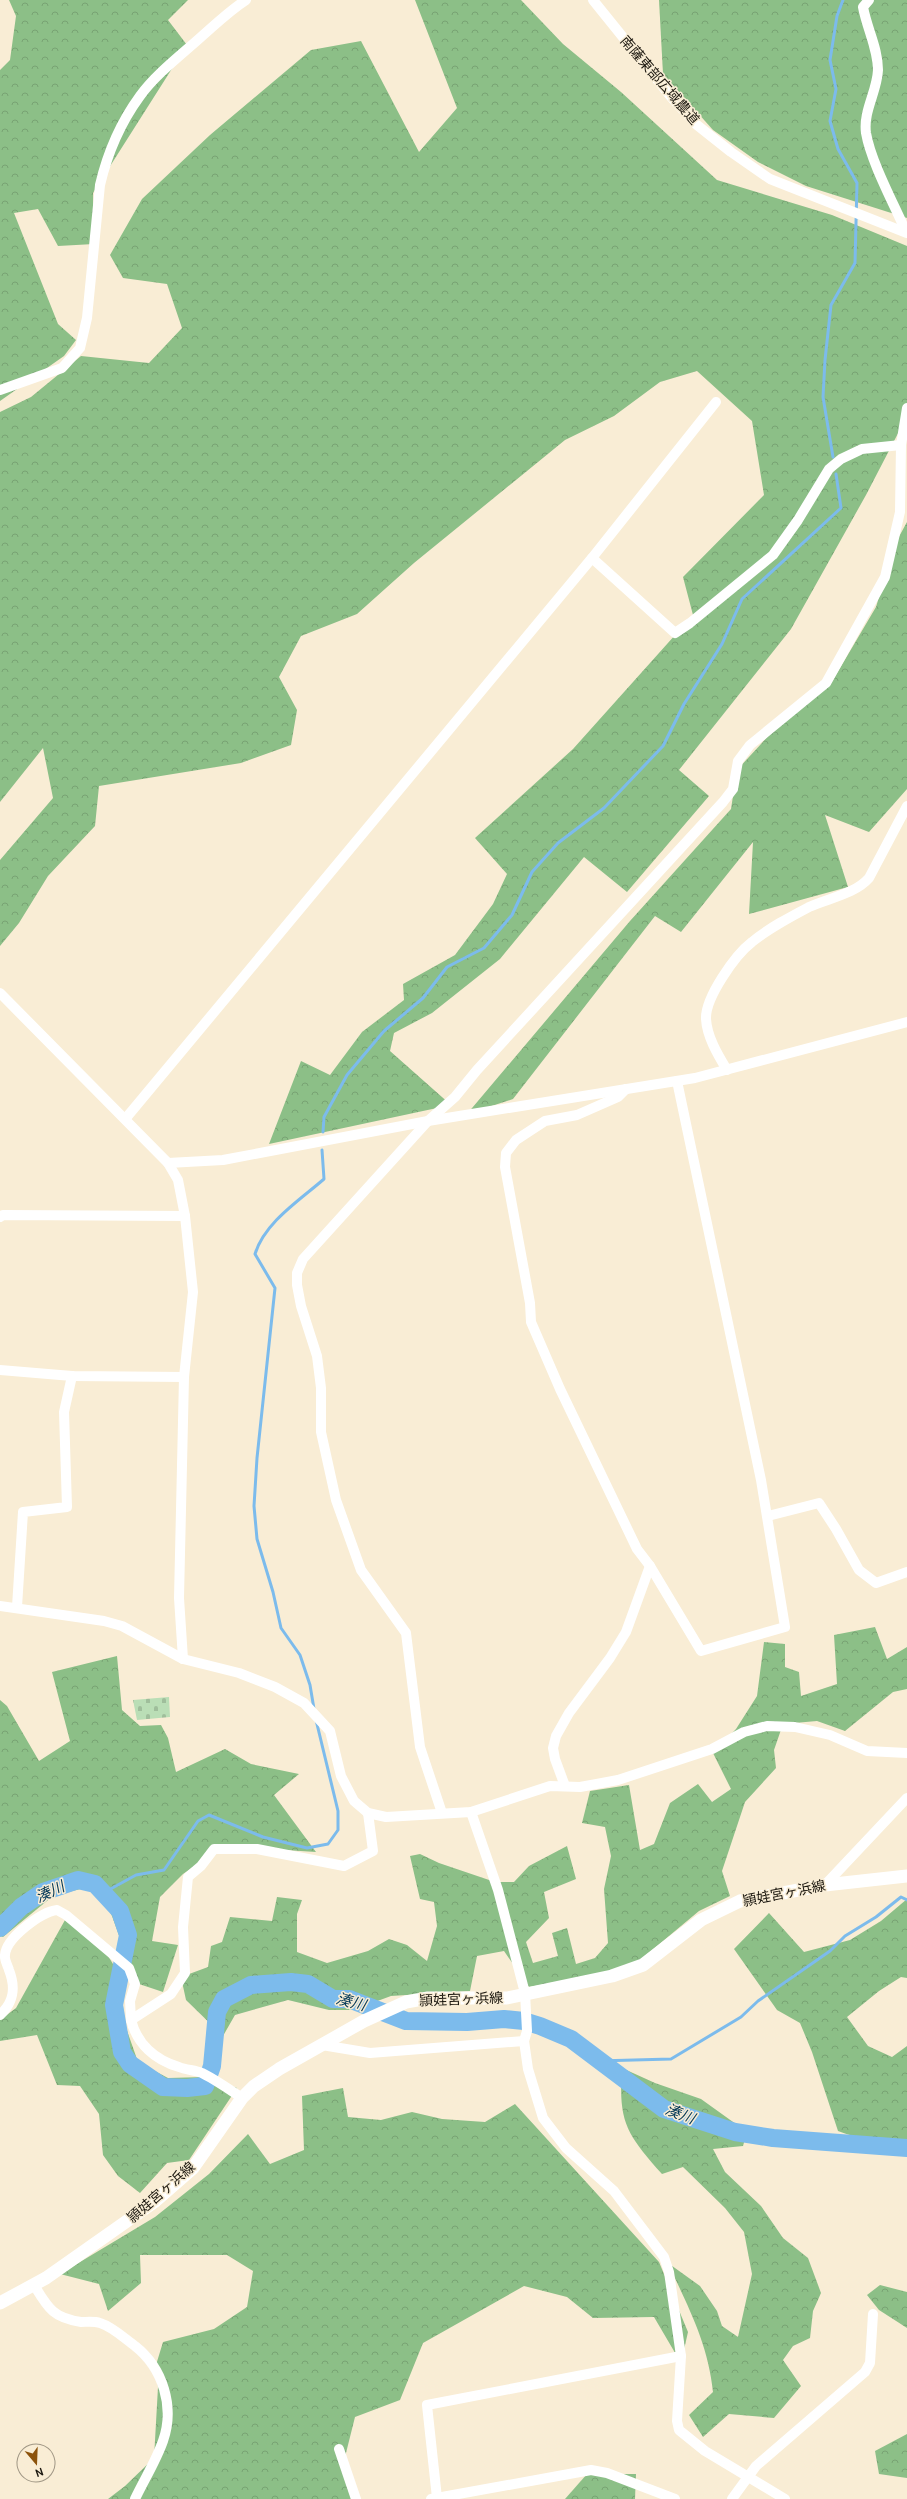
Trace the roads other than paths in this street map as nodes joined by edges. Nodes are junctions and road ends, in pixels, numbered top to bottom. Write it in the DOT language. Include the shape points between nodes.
graph roads {
  1 [pos="246,0"];
  2 [pos="594,0"];
  3 [pos="869,0"];
  4 [pos="907,232"];
  5 [pos="0,390"];
  6 [pos="716,402"];
  7 [pos="907,408"];
  8 [pos="901,445"];
  9 [pos="592,558"];
  10 [pos="907,806"];
  11 [pos="0,993"];
  12 [pos="907,1022"];
  13 [pos="727,1070"];
  14 [pos="677,1081"];
  15 [pos="626,1089"];
  16 [pos="126,1118"];
  17 [pos="428,1121"];
  18 [pos="168,1163"];
  19 [pos="185,1216"];
  20 [pos="0,1217"];
  21 [pos="0,1370"];
  22 [pos="72,1376"];
  23 [pos="184,1377"];
  24 [pos="768,1516"];
  25 [pos="650,1566"];
  26 [pos="907,1572"];
  27 [pos="0,1606"];
  28 [pos="17,1607"];
  29 [pos="183,1659"];
  30 [pos="907,1753"];
  31 [pos="565,1786"];
  32 [pos="907,1798"];
  33 [pos="471,1812"];
  34 [pos="368,1813"];
  35 [pos="442,1813"];
  36 [pos="907,1876"];
  37 [pos="825,1885"];
  38 [pos="525,1993"];
  39 [pos="0,2015"];
  40 [pos="131,2020"];
  41 [pos="525,2036"];
  42 [pos="322,2045"];
  43 [pos="242,2098"];
  44 [pos="34,2285"];
  45 [pos="0,2303"];
  46 [pos="873,2314"];
  47 [pos="681,2356"];
  48 [pos="339,2449"];
  49 [pos="748,2477"];
  50 [pos="434,2498"];
  51 [pos="135,2499"];
  52 [pos="356,2499"];
  53 [pos="675,2499"];
  54 [pos="732,2499"];
  55 [pos="786,2499"];
  1 -- 5 [label="street" via="223,16 140,96 125,123 105,165 100,185 87,318 80,348 62,368"];
  2 -- 4 [label="street, 南薩東部広域農道" via="672,98 697,125 770,179"];
  3 -- 4 [label="street" via="863,7 874,41 878,70 876,87 867,114 866,132 874,157"];
  6 -- 9 [label="street"];
  7 -- 8 [label="street"];
  8 -- 9 [label="street" via="862,450 841,459 829,469 773,555 675,633"];
  8 -- 17 [label="street" via="900,512 885,577 826,682 750,745 738,761 733,789 723,802 455,1097"];
  9 -- 16 [label="street"];
  10 -- 13 [label="street" via="863,886 810,907 774,927 751,943 725,973 712,997 706,1019 716,1051"];
  11 -- 16 [label="street"];
  12 -- 13 [label="street"];
  13 -- 14 [label="street"];
  14 -- 15 [label="street"];
  14 -- 24 [label="street"];
  15 -- 17 [label="street"];
  15 -- 25 [label="street" via="618,1097 577,1114 544,1121 516,1140 506,1153 505,1167 530,1303 531,1322 560,1390 637,1549"];
  16 -- 18 [label="street"];
  17 -- 18 [label="street" via="223,1160"];
  17 -- 35 [label="street" via="304,1259 298,1273 297,1285 317,1356 321,1388 321,1432 336,1500 361,1570 406,1633 420,1747"];
  18 -- 19 [label="street" via="178,1180"];
  19 -- 20 [label="street"];
  19 -- 23 [label="street" via="193,1292"];
  21 -- 22 [label="street"];
  22 -- 23 [label="street"];
  22 -- 28 [label="street" via="64,1412 67,1506 23,1512"];
  23 -- 29 [label="street" via="179,1598"];
  24 -- 25 [label="street" via="785,1627 701,1651"];
  24 -- 26 [label="street" via="819,1503 859,1570 876,1583"];
  25 -- 31 [label="street" via="626,1632 569,1713 556,1736 553,1748"];
  27 -- 28 [label="street"];
  28 -- 29 [label="street" via="122,1626"];
  29 -- 34 [label="street" via="255,1678 309,1708 330,1731 341,1776 347,1789 354,1801"];
  30 -- 31 [label="street" via="867,1751 830,1735 802,1728 768,1726 744,1732 712,1749 618,1780 580,1787"];
  31 -- 33 [label="street" via="550,1786"];
  32 -- 37 [label="street"];
  33 -- 35 [label="street"];
  33 -- 38 [label="street" via="498,1890"];
  34 -- 35 [label="street" via="386,1817"];
  34 -- 40 [label="street" via="373,1851 344,1866 257,1849 214,1849 201,1866 188,1877 182,1927 185,1973 171,1994"];
  36 -- 37 [label="main road, 頴娃宮ヶ浜線"];
  37 -- 38 [label="main road, 頴娃宮ヶ浜線" via="740,1901 701,1920 643,1965 612,1976"];
  38 -- 41 [label="street"];
  38 -- 42 [label="main road, 頴娃宮ヶ浜線" via="506,1998 428,1998 406,2002"];
  39 -- 40 [label="street" via="10,2006 12,1992 12,1978 4,1956 6,1949 23,1929 48,1911 56,1910 66,1915 129,1968 136,1984 130,2001"];
  40 -- 43 [label="street" via="134,2033 149,2050 178,2067 201,2073"];
  41 -- 42 [label="street" via="370,2053"];
  41 -- 47 [label="street" via="532,2088 543,2118 566,2148 614,2191 664,2257 669,2272"];
  42 -- 43 [label="main road, 頴娃宮ヶ浜線" via="279,2069"];
  43 -- 44 [label="main road, 頴娃宮ヶ浜線" via="193,2168 154,2202"];
  44 -- 45 [label="main road, 頴娃宮ヶ浜線"];
  44 -- 51 [label="street" via="49,2309 57,2316 81,2322 99,2322 140,2350 157,2369 166,2394 166,2425 163,2441"];
  46 -- 49 [label="street" via="870,2363 865,2372 756,2466"];
  47 -- 49 [label="street" via="677,2421 679,2430 705,2451"];
  47 -- 50 [label="street" via="427,2405"];
  48 -- 52 [label="street"];
  49 -- 54 [label="street"];
  49 -- 55 [label="street"];
  50 -- 53 [label="street" via="590,2470 607,2473"];
}
